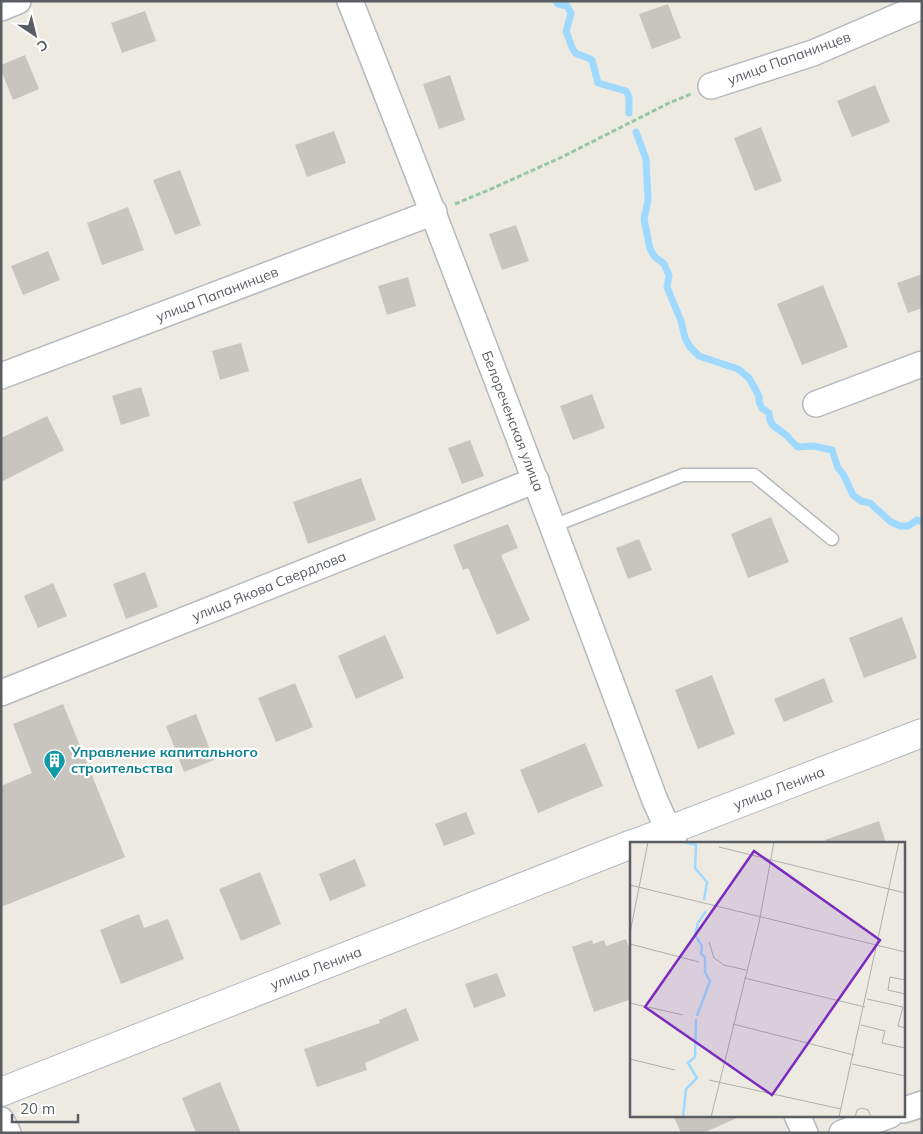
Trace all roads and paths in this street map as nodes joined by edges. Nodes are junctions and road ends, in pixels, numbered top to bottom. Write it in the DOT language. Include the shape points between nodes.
graph roads {
  1 [pos="18,1"];
  2 [pos="350,1"];
  3 [pos="922,6"];
  4 [pos="1,8"];
  5 [pos="710,86"];
  6 [pos="434,212"];
  7 [pos="922,364"];
  8 [pos="1,376"];
  9 [pos="816,404"];
  10 [pos="536,480"];
  11 [pos="553,526"];
  12 [pos="832,539"];
  13 [pos="1,693"];
  14 [pos="922,733"];
  15 [pos="671,836"];
  16 [pos="641,842"];
  17 [pos="630,845"];
  18 [pos="1,1092"];
  19 [pos="922,1104"];
  20 [pos="906,1109"];
  21 [pos="797,1116"];
  22 [pos="887,1116"];
  23 [pos="1,1120"];
  24 [pos="8,1133"];
  25 [pos="805,1133"];
  26 [pos="842,1133"];
  1 -- 4 [label="street"];
  2 -- 6 [label="street, Белореченская улица"];
  3 -- 5 [label="street, улица Папанинцев" via="813,53"];
  5 -- 6 [label="path" via="491,190"];
  6 -- 8 [label="street, улица Папанинцев"];
  6 -- 10 [label="street, Белореченская улица"];
  7 -- 9 [label="street"];
  10 -- 11 [label="street, Белореченская улица"];
  10 -- 13 [label="street, улица Якова Свердлова"];
  11 -- 12 [label="lane" via="683,475 754,475"];
  11 -- 15 [label="street, Белореченская улица"];
  14 -- 15 [label="main road, улица Ленина"];
  15 -- 16 [label="main road, улица Ленина"];
  17 -- 18 [label="main road, улица Ленина"];
  19 -- 20 [label="street"];
  21 -- 25 [label="street"];
  22 -- 26 [label="street"];
  23 -- 24 [label="street"];
}
